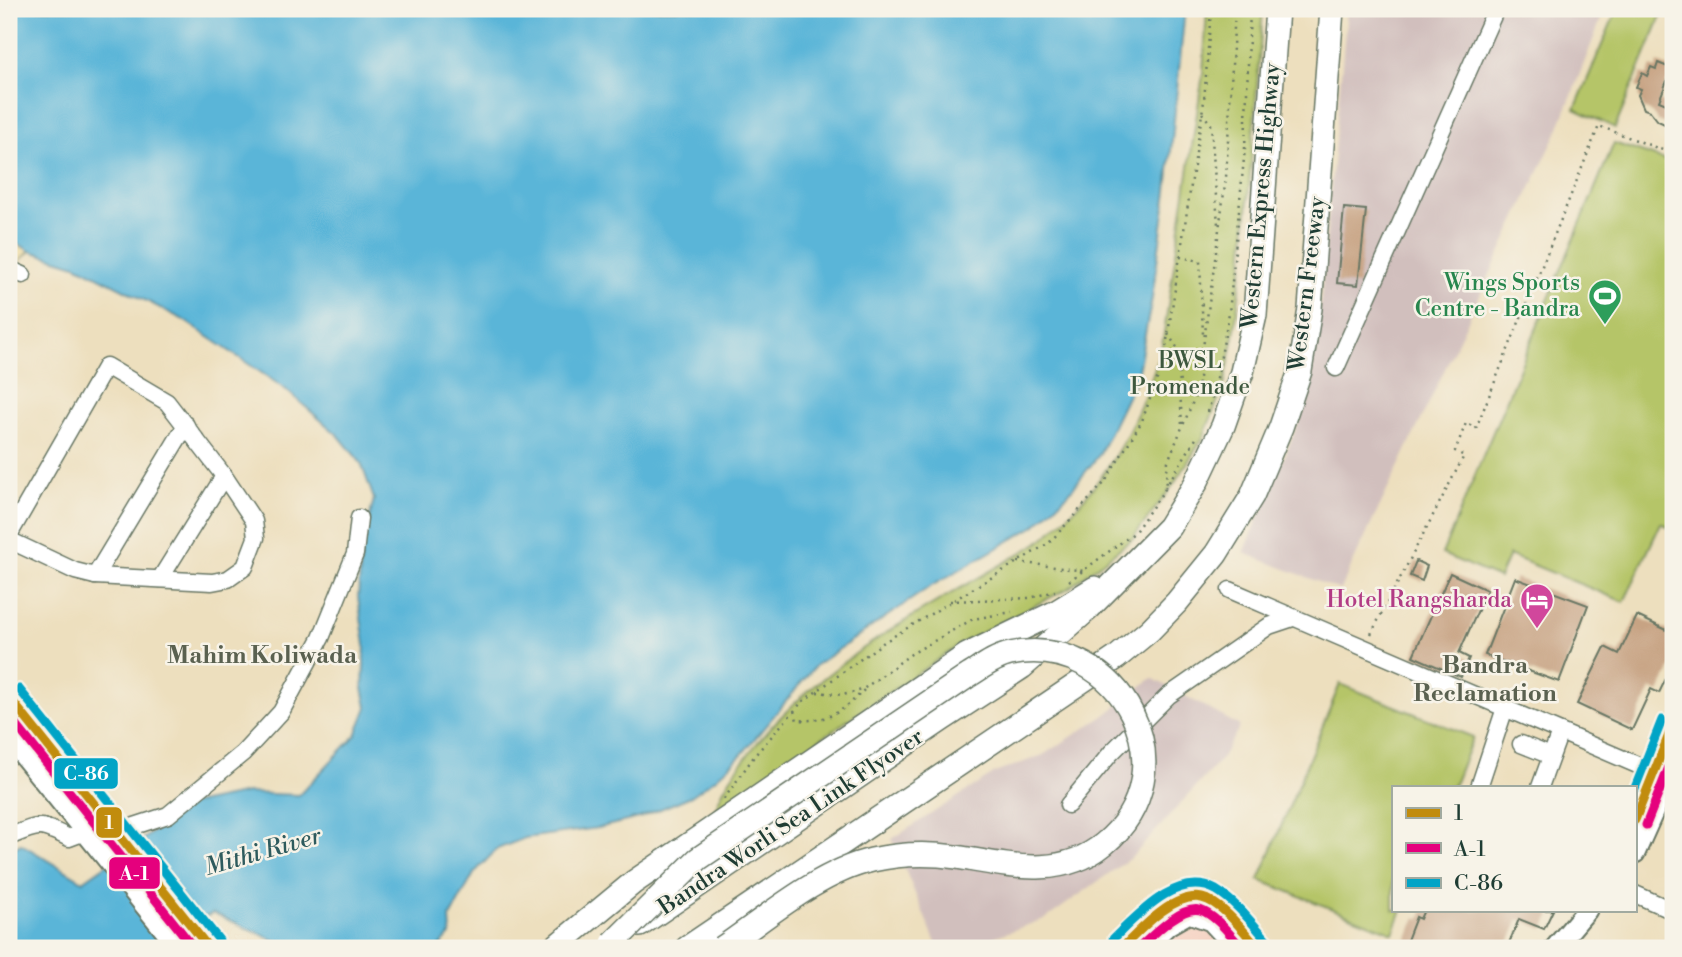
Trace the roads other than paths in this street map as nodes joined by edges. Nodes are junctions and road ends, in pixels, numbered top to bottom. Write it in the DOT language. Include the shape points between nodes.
graph roads {
  1 [pos="1277,9"];
  2 [pos="1332,9"];
  3 [pos="1496,9"];
  4 [pos="1336,368"];
  5 [pos="186,425"];
  6 [pos="224,476"];
  7 [pos="359,518"];
  8 [pos="9,537"];
  9 [pos="1157,541"];
  10 [pos="95,576"];
  11 [pos="160,579"];
  12 [pos="1230,590"];
  13 [pos="1293,618"];
  14 [pos="9,697"];
  15 [pos="1506,708"];
  16 [pos="941,720"];
  17 [pos="1673,725"];
  18 [pos="1560,732"];
  19 [pos="9,738"];
  20 [pos="1521,744"];
  21 [pos="1551,756"];
  22 [pos="967,757"];
  23 [pos="1665,773"];
  24 [pos="1479,786"];
  25 [pos="1540,786"];
  26 [pos="1068,805"];
  27 [pos="1636,818"];
  28 [pos="85,832"];
  29 [pos="9,836"];
  30 [pos="121,838"];
  31 [pos="1636,850"];
  32 [pos="1636,894"];
  33 [pos="1673,911"];
  34 [pos="1585,912"];
  35 [pos="1598,912"];
  36 [pos="204,941"];
  37 [pos="609,946"];
  38 [pos="179,948"];
  39 [pos="554,948"];
  40 [pos="687,948"];
  41 [pos="722,948"];
  42 [pos="1122,948"];
  43 [pos="1143,948"];
  44 [pos="1236,948"];
  45 [pos="1258,948"];
  46 [pos="1555,948"];
  47 [pos="1571,948"];
  1 -- 9 [label="highway, Western Express Highway" via="1255,315 1223,426 1196,483"];
  2 -- 22 [label="highway, Western Freeway" via="1310,309 1300,371 1252,496 1216,554 1150,630"];
  3 -- 4 [label="street"];
  5 -- 6 [label="street"];
  5 -- 8 [label="street" via="167,402 106,366"];
  5 -- 10 [label="street"];
  6 -- 11 [label="street"];
  6 -- 11 [label="street" via="254,522 256,538 245,567 228,579 212,582"];
  7 -- 30 [label="street" via="355,554 321,638 281,712 243,753 168,815"];
  8 -- 10 [label="street" via="75,571"];
  9 -- 16 [label="highway, Western Express Highway" via="1022,667"];
  9 -- 39 [label="highway" via="1056,612 967,655 634,882"];
  10 -- 11 [label="street"];
  12 -- 13 [label="street"];
  13 -- 15 [label="street"];
  13 -- 26 [label="street" via="1269,626 1168,696 1111,752"];
  14 -- 30 [label="main road"];
  15 -- 18 [label="street"];
  15 -- 24 [label="street"];
  16 -- 37 [label="highway, Bandra Worli Sea Link Flyover, bridge"];
  17 -- 23 [label="main road"];
  18 -- 21 [label="street"];
  18 -- 23 [label="street"];
  19 -- 28 [label="main road"];
  20 -- 21 [label="street"];
  21 -- 25 [label="street"];
  22 -- 40 [label="highway, Bandra Worli Sea Link Flyover"];
  23 -- 27 [label="main road"];
  23 -- 31 [label="main road"];
  28 -- 29 [label="street" via="69,838 37,825"];
  28 -- 38 [label="main road"];
  30 -- 36 [label="main road"];
  32 -- 33 [label="street"];
  34 -- 46 [label="main road"];
  35 -- 47 [label="main road"];
  37 -- 41 [label="highway, bridge" via="698,859 994,661 1026,652 1069,657 1089,666 1122,694 1140,734 1140,792 1122,827 1080,860 1047,867 918,854 870,860 809,889"];
  42 -- 45 [label="main road" via="1161,912 1182,899 1202,898 1217,906"];
  43 -- 44 [label="main road" via="1189,913 1211,921"];
}
